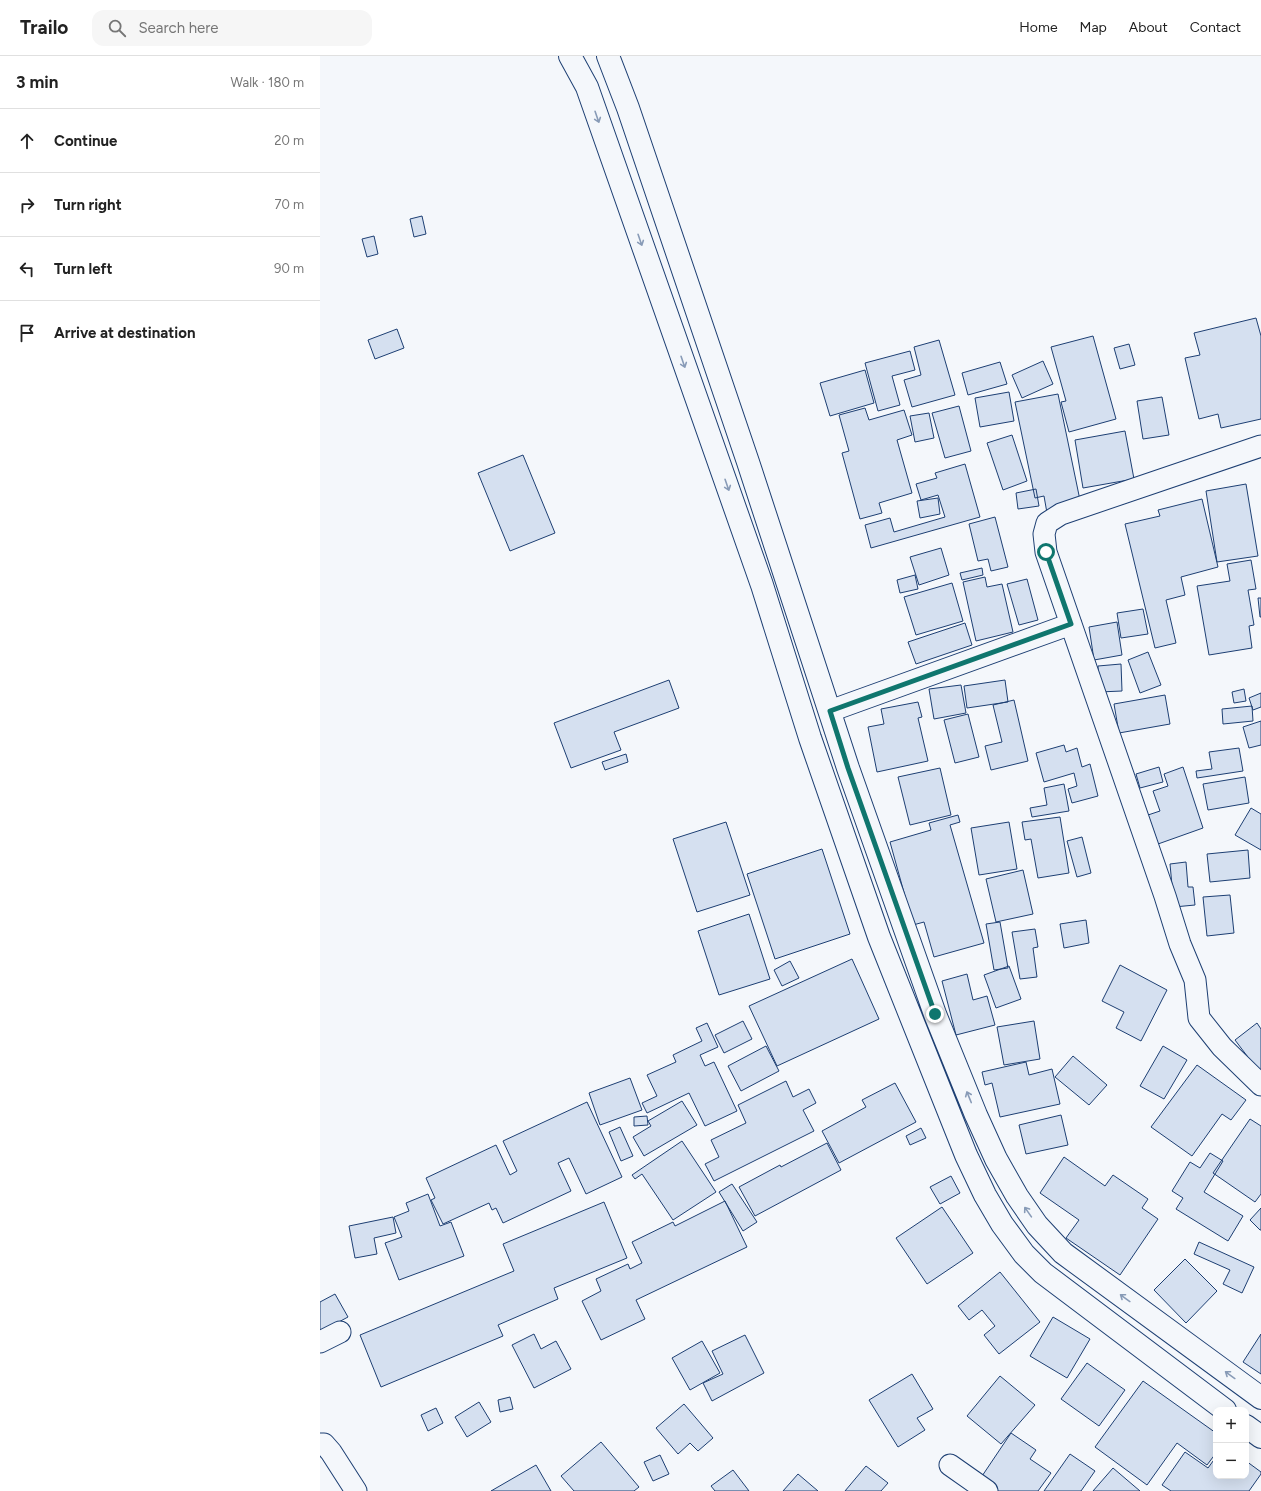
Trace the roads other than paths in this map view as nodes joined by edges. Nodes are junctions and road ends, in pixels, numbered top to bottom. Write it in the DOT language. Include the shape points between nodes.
graph roads {
  1 [pos="570,56"];
  2 [pos="612,64"];
  3 [pos="587,87"];
  4 [pos="1261,446"];
  5 [pos="1071,624"];
  6 [pos="822,688"];
  7 [pos="796,693"];
  8 [pos="830,711"];
  9 [pos="836,732"];
  10 [pos="810,738"];
  11 [pos="1261,1085"];
  12 [pos="340,1332"];
  13 [pos="320,1342"];
  14 [pos="1261,1398"];
  15 [pos="1221,1407"];
  16 [pos="1249,1428"];
  17 [pos="1261,1437"];
  18 [pos="320,1444"];
  19 [pos="950,1465"];
  20 [pos="356,1491"];
  21 [pos="987,1491"];
  1 -- 3 [label="main road"];
  2 -- 3 [label="main road"];
  2 -- 6 [label="main road"];
  3 -- 7 [label="main road, one-way" via="762,585"];
  4 -- 5 [label="street" via="1061,514 1047,523 1044,534 1046,552"];
  5 -- 8 [label="street"];
  5 -- 11 [label="street" via="1180,944 1195,980 1199,1018 1222,1047"];
  6 -- 7 [label="main road" via="809,688"];
  6 -- 8 [label="main road"];
  7 -- 10 [label="main road"];
  8 -- 9 [label="main road"];
  9 -- 10 [label="main road" via="824,737"];
  14 -- 9 [label="main road, one-way" via="1063,1253 1037,1225 1017,1196 996,1159 976,1115 935,1014"];
  10 -- 15 [label="main road" via="879,937 966,1156 1002,1224 1024,1254 1043,1273"];
  12 -- 13 [label="street"];
  16 -- 17 [label="main road"];
  18 -- 20 [label="street" via="324,1444"];
  19 -- 21 [label="street"];
}
